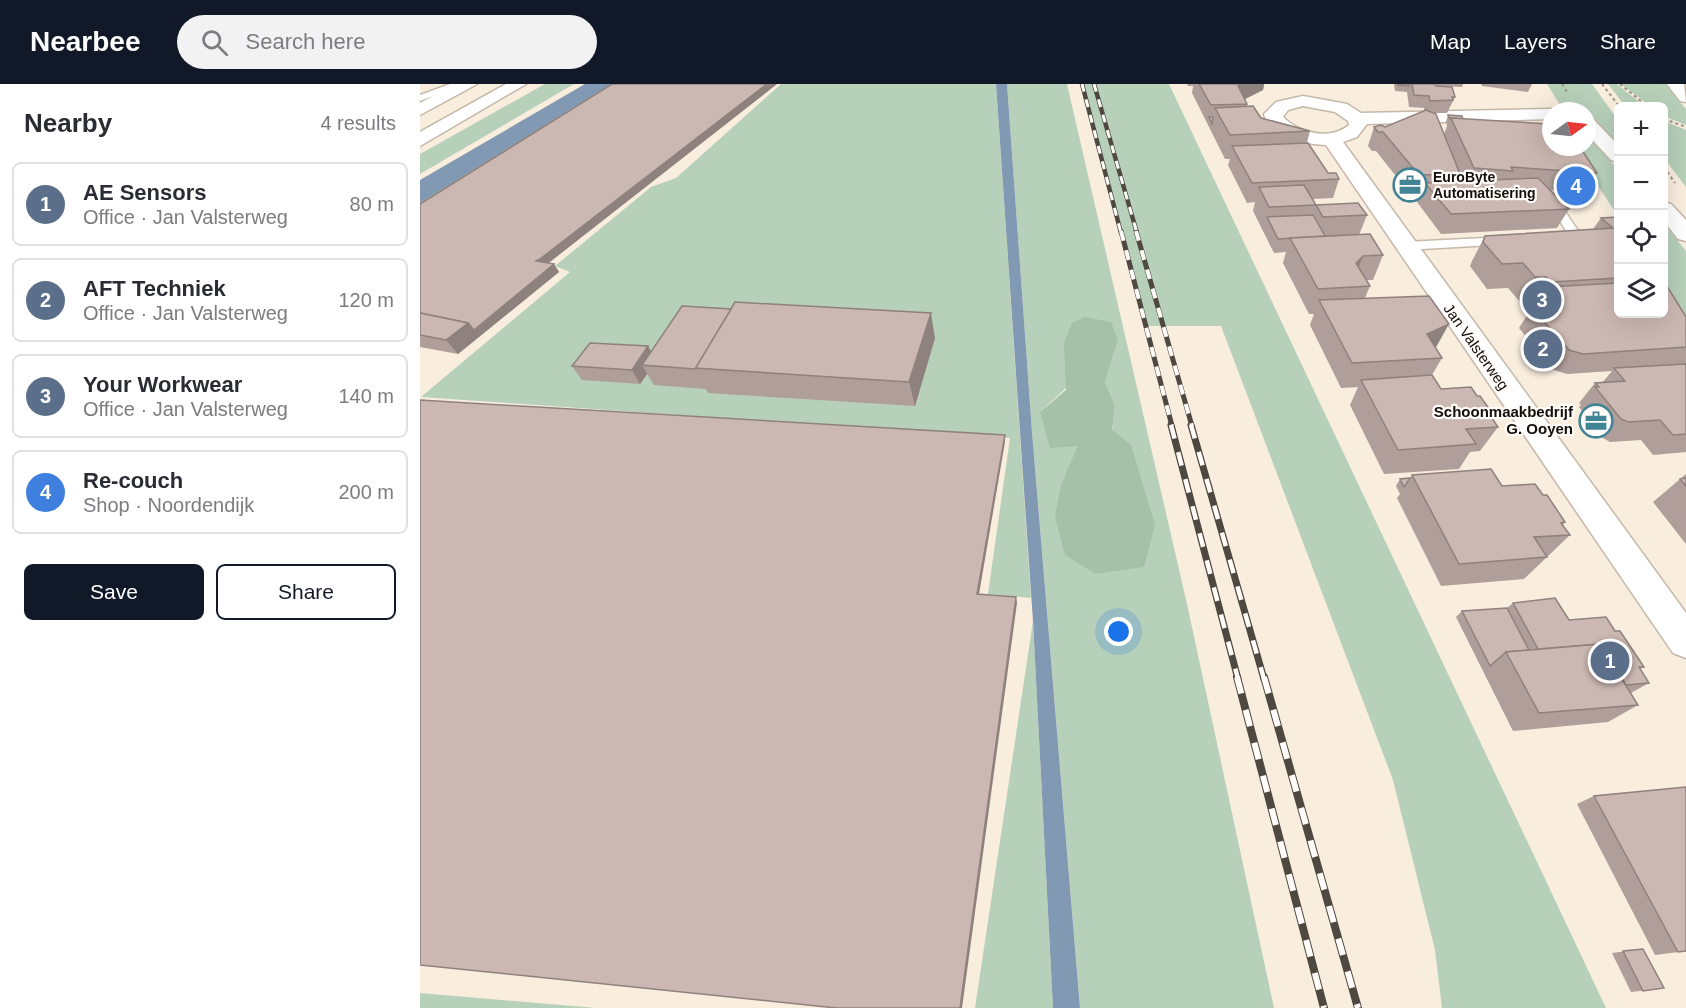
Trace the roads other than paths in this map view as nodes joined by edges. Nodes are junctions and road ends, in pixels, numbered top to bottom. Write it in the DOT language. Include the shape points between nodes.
graph roads {
  1 [pos="459,84"];
  2 [pos="469,84"];
  3 [pos="518,84"];
  4 [pos="1291,84"];
  5 [pos="1675,84"];
  6 [pos="1686,97"];
  7 [pos="420,98"];
  8 [pos="1303,101"];
  9 [pos="420,110"];
  10 [pos="1542,114"];
  11 [pos="1357,119"];
  12 [pos="1596,133"];
  13 [pos="1331,138"];
  14 [pos="420,140"];
  15 [pos="1614,152"];
  16 [pos="1554,203"];
  17 [pos="1666,210"];
  18 [pos="1686,234"];
  19 [pos="1554,239"];
  20 [pos="1520,241"];
  21 [pos="1405,246"];
  22 [pos="1686,642"];
  1 -- 7 [label="lane"];
  2 -- 9 [label="street"];
  3 -- 14 [label="street"];
  4 -- 8 [label="street"];
  5 -- 6 [label="street"];
  8 -- 11 [label="street" via="1341,108"];
  8 -- 13 [label="street" via="1282,106 1273,114 1274,119 1294,133"];
  10 -- 11 [label="street"];
  11 -- 13 [label="street" via="1354,132"];
  12 -- 15 [label="street"];
  13 -- 21 [label="street, Jan Valsterweg"];
  16 -- 19 [label="lane" via="1577,238"];
  17 -- 18 [label="street"];
  20 -- 21 [label="lane"];
  21 -- 22 [label="street, Jan Valsterweg"];
}
